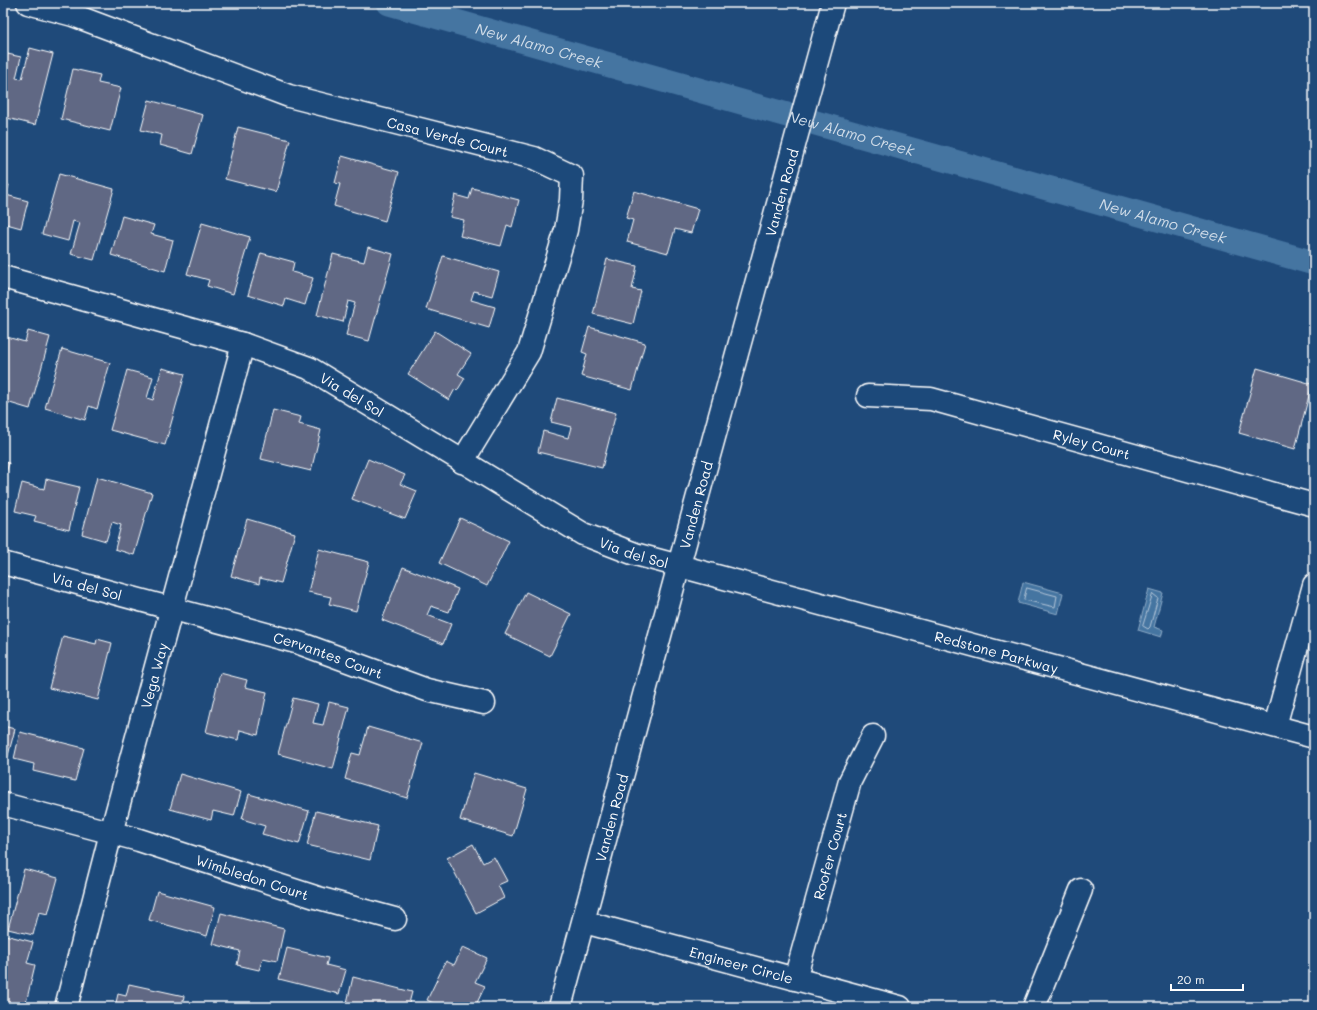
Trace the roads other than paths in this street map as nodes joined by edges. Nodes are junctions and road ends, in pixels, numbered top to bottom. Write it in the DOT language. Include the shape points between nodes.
graph roads {
  1 [pos="28,3"];
  2 [pos="833,3"];
  3 [pos="3,277"];
  4 [pos="243,344"];
  5 [pos="868,396"];
  6 [pos="462,462"];
  7 [pos="1314,505"];
  8 [pos="3,563"];
  9 [pos="679,565"];
  10 [pos="1314,585"];
  11 [pos="172,609"];
  12 [pos="484,703"];
  13 [pos="1275,726"];
  14 [pos="873,736"];
  15 [pos="1314,736"];
  16 [pos="3,804"];
  17 [pos="111,833"];
  18 [pos="1081,890"];
  19 [pos="395,919"];
  20 [pos="584,922"];
  21 [pos="795,979"];
  22 [pos="66,1007"];
  23 [pos="560,1007"];
  24 [pos="900,1007"];
  25 [pos="1034,1007"];
  1 -- 6 [label="street, Casa Verde Court" via="73,15 289,96 534,158 572,176 566,230 529,352"];
  2 -- 9 [label="street, Vanden Road"];
  3 -- 4 [label="street, Via del Sol"];
  4 -- 6 [label="street, Via del Sol" via="309,368"];
  4 -- 11 [label="street, Vega Way"];
  5 -- 7 [label="street, Ryley Court" via="931,399"];
  6 -- 9 [label="street, Via del Sol" via="583,534 635,554"];
  8 -- 11 [label="street, Via del Sol"];
  9 -- 13 [label="street, Redstone Parkway"];
  9 -- 20 [label="street, Vanden Road"];
  10 -- 13 [label="street"];
  11 -- 12 [label="street, Cervantes Court" via="299,643 427,690"];
  11 -- 17 [label="street, Vega Way"];
  13 -- 15 [label="street, Redstone Parkway"];
  14 -- 21 [label="street, Roofer Court" via="850,781"];
  16 -- 17 [label="street, Wimbledon Court"];
  17 -- 19 [label="street, Wimbledon Court" via="315,898"];
  17 -- 22 [label="street, Vega Way"];
  18 -- 25 [label="street"];
  20 -- 21 [label="street, Engineer Circle"];
  20 -- 23 [label="street, Vanden Road"];
  21 -- 24 [label="street, Engineer Circle"];
}
